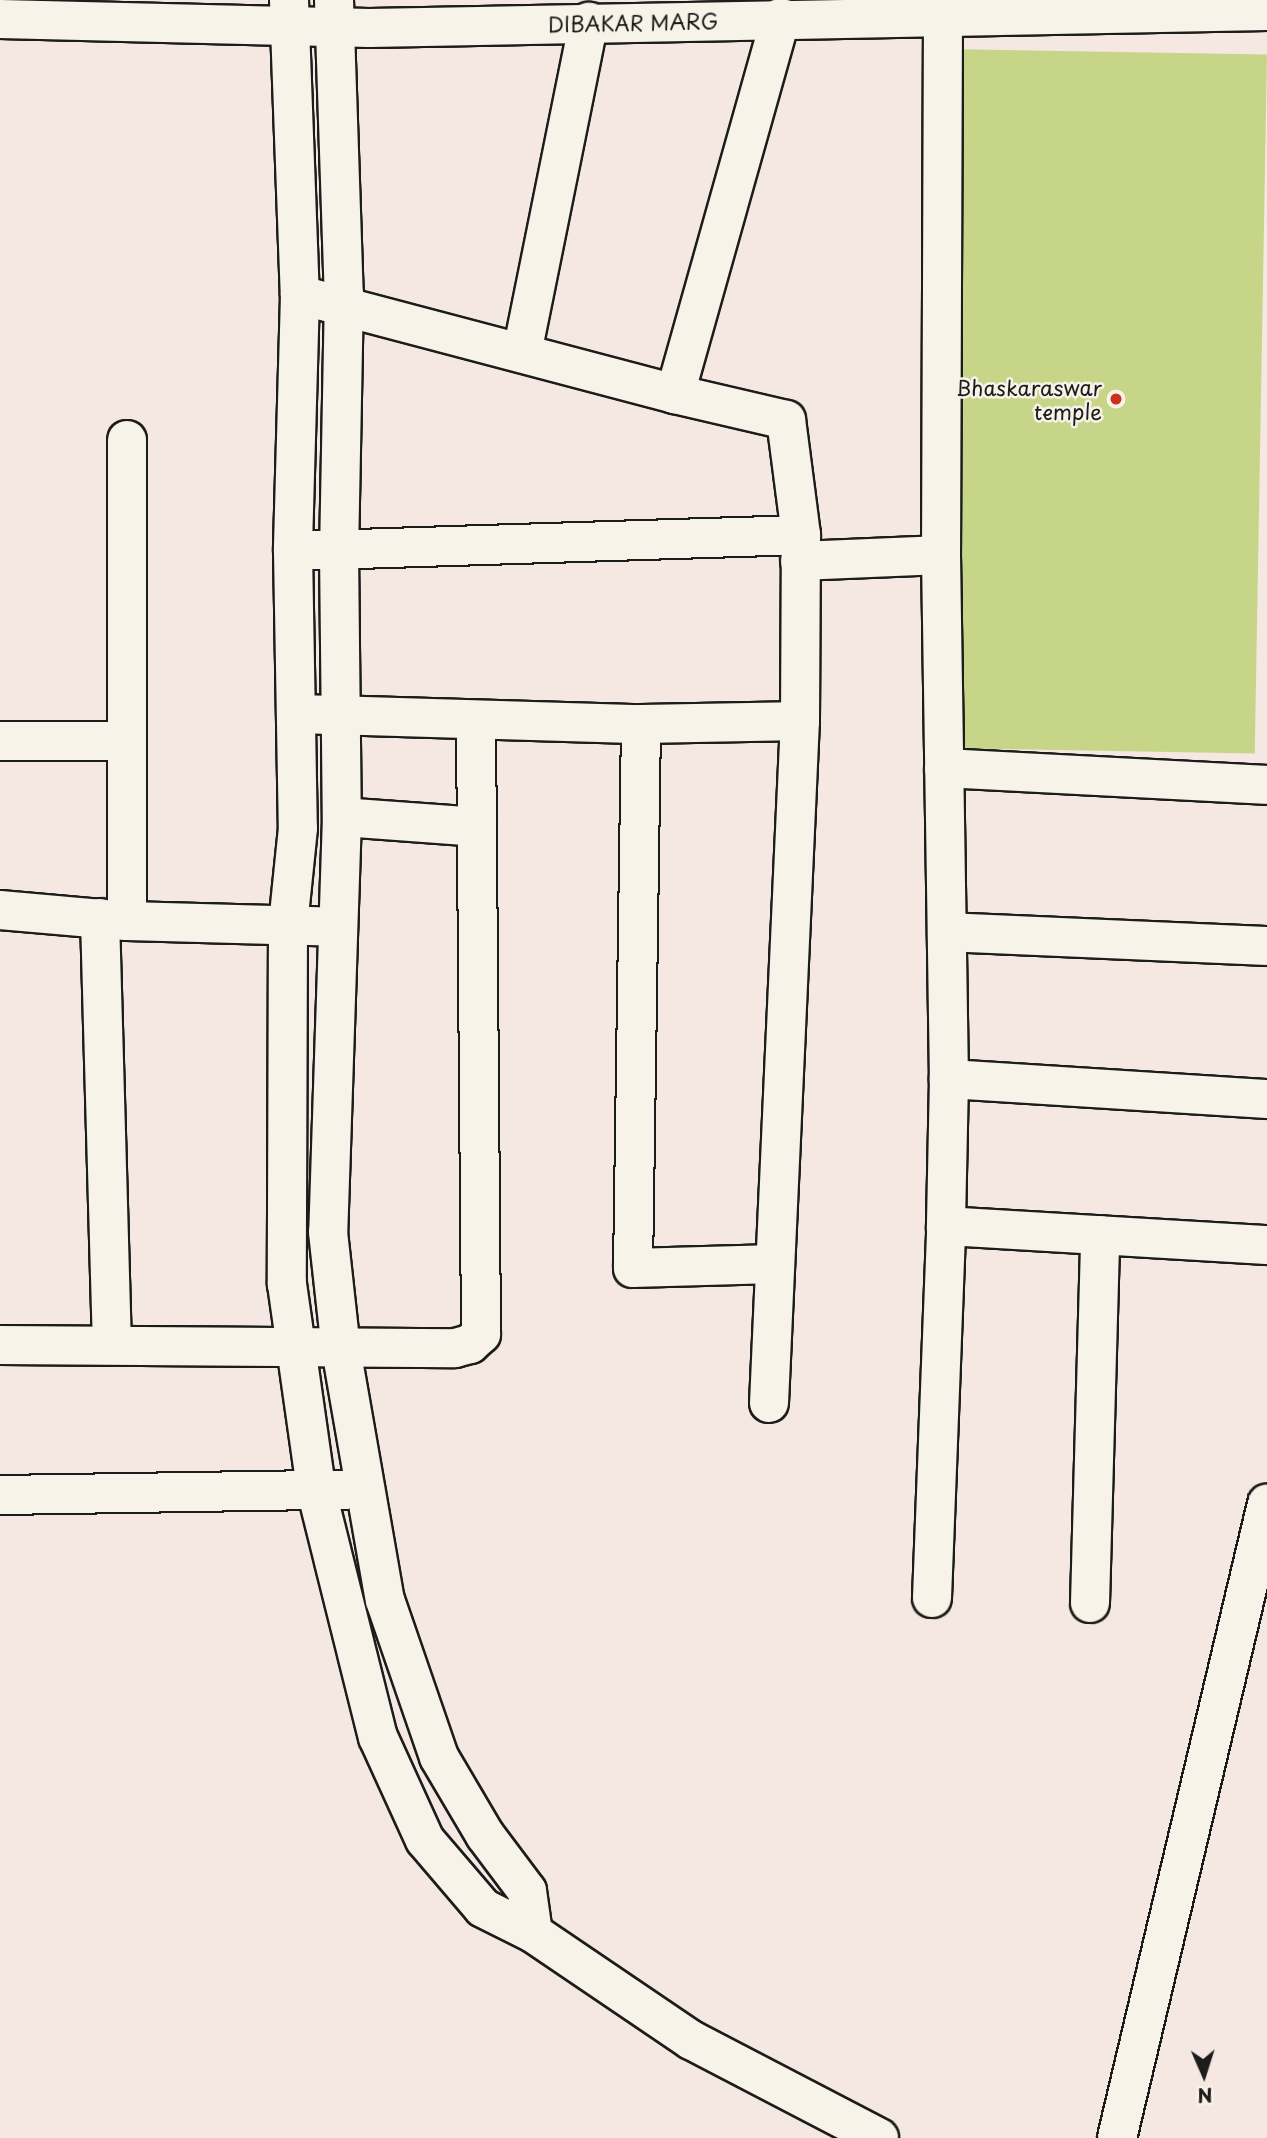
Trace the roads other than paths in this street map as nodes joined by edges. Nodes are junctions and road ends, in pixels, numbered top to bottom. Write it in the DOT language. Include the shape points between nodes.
graph roads {
  1 [pos="1267,11"];
  2 [pos="289,13"];
  3 [pos="334,14"];
  4 [pos="943,15"];
  5 [pos="781,18"];
  6 [pos="0,19"];
  7 [pos="589,22"];
  8 [pos="300,295"];
  9 [pos="344,303"];
  10 [pos="522,353"];
  11 [pos="675,394"];
  12 [pos="341,436"];
  13 [pos="296,437"];
  14 [pos="127,440"];
  15 [pos="800,548"];
  16 [pos="339,550"];
  17 [pos="293,551"];
  18 [pos="941,555"];
  19 [pos="298,715"];
  20 [pos="339,715"];
  21 [pos="800,721"];
  22 [pos="476,722"];
  23 [pos="641,724"];
  24 [pos="0,741"];
  25 [pos="127,741"];
  26 [pos="944,768"];
  27 [pos="1267,785"];
  28 [pos="342,817"];
  29 [pos="477,827"];
  30 [pos="0,910"];
  31 [pos="114,920"];
  32 [pos="288,925"];
  33 [pos="337,927"];
  34 [pos="947,932"];
  35 [pos="1267,946"];
  36 [pos="949,1079"];
  37 [pos="1267,1099"];
  38 [pos="946,1226"];
  39 [pos="1100,1235"];
  40 [pos="1267,1245"];
  41 [pos="775,1264"];
  42 [pos="112,1343"];
  43 [pos="0,1345"];
  44 [pos="294,1349"];
  45 [pos="341,1349"];
  46 [pos="769,1403"];
  47 [pos="316,1489"];
  48 [pos="363,1489"];
  49 [pos="0,1495"];
  50 [pos="1267,1504"];
  51 [pos="932,1598"];
  52 [pos="1090,1603"];
  53 [pos="426,1724"];
  54 [pos="378,1737"];
  55 [pos="533,1933"];
  56 [pos="879,2138"];
  57 [pos="1117,2138"];
  1 -- 4 [label="street, DIBAKAR MARG"];
  2 -- 3 [label="street, DIBAKAR MARG"];
  2 -- 6 [label="street, DIBAKAR MARG"];
  2 -- 8 [label="street"];
  3 -- 7 [label="street, DIBAKAR MARG"];
  3 -- 9 [label="street"];
  4 -- 5 [label="street, DIBAKAR MARG"];
  4 -- 18 [label="street"];
  5 -- 7 [label="street, DIBAKAR MARG"];
  5 -- 11 [label="street"];
  7 -- 10 [label="street"];
  8 -- 9 [label="street"];
  8 -- 13 [label="street"];
  9 -- 10 [label="street"];
  9 -- 12 [label="street"];
  10 -- 11 [label="street"];
  11 -- 15 [label="street" via="786,420"];
  12 -- 13 [label="street"];
  12 -- 16 [label="street"];
  13 -- 17 [label="street"];
  14 -- 25 [label="street"];
  15 -- 16 [label="street"];
  15 -- 18 [label="street"];
  15 -- 21 [label="street"];
  16 -- 17 [label="street"];
  16 -- 20 [label="street"];
  17 -- 19 [label="street"];
  18 -- 26 [label="street"];
  19 -- 20 [label="street"];
  19 -- 32 [label="street" via="298,828"];
  20 -- 22 [label="street"];
  20 -- 28 [label="street"];
  21 -- 23 [label="street"];
  21 -- 41 [label="street"];
  22 -- 23 [label="street"];
  22 -- 29 [label="street"];
  23 -- 41 [label="street" via="632,1268"];
  24 -- 25 [label="street"];
  25 -- 31 [label="street"];
  26 -- 27 [label="street"];
  26 -- 34 [label="street"];
  28 -- 29 [label="street"];
  28 -- 33 [label="street"];
  29 -- 45 [label="street" via="481,1334 470,1344 455,1348"];
  30 -- 31 [label="street"];
  31 -- 32 [label="street"];
  31 -- 42 [label="street"];
  32 -- 33 [label="street"];
  32 -- 44 [label="street" via="285,1201"];
  33 -- 45 [label="street" via="328,1232"];
  34 -- 35 [label="street"];
  34 -- 36 [label="street"];
  36 -- 37 [label="street"];
  36 -- 38 [label="street"];
  38 -- 39 [label="street"];
  38 -- 51 [label="street"];
  39 -- 40 [label="street"];
  39 -- 52 [label="street"];
  41 -- 46 [label="street"];
  42 -- 43 [label="street"];
  42 -- 44 [label="street"];
  44 -- 45 [label="street"];
  44 -- 47 [label="street"];
  45 -- 48 [label="street"];
  47 -- 48 [label="street"];
  47 -- 49 [label="street"];
  47 -- 54 [label="street"];
  48 -- 53 [label="street" via="385,1600"];
  50 -- 57 [label="street"];
  53 -- 54 [label="street"];
  53 -- 55 [label="street" via="439,1756 485,1835 527,1891"];
  54 -- 55 [label="street" via="425,1840 452,1877 483,1908"];
  55 -- 56 [label="street" via="691,2040"];
}
